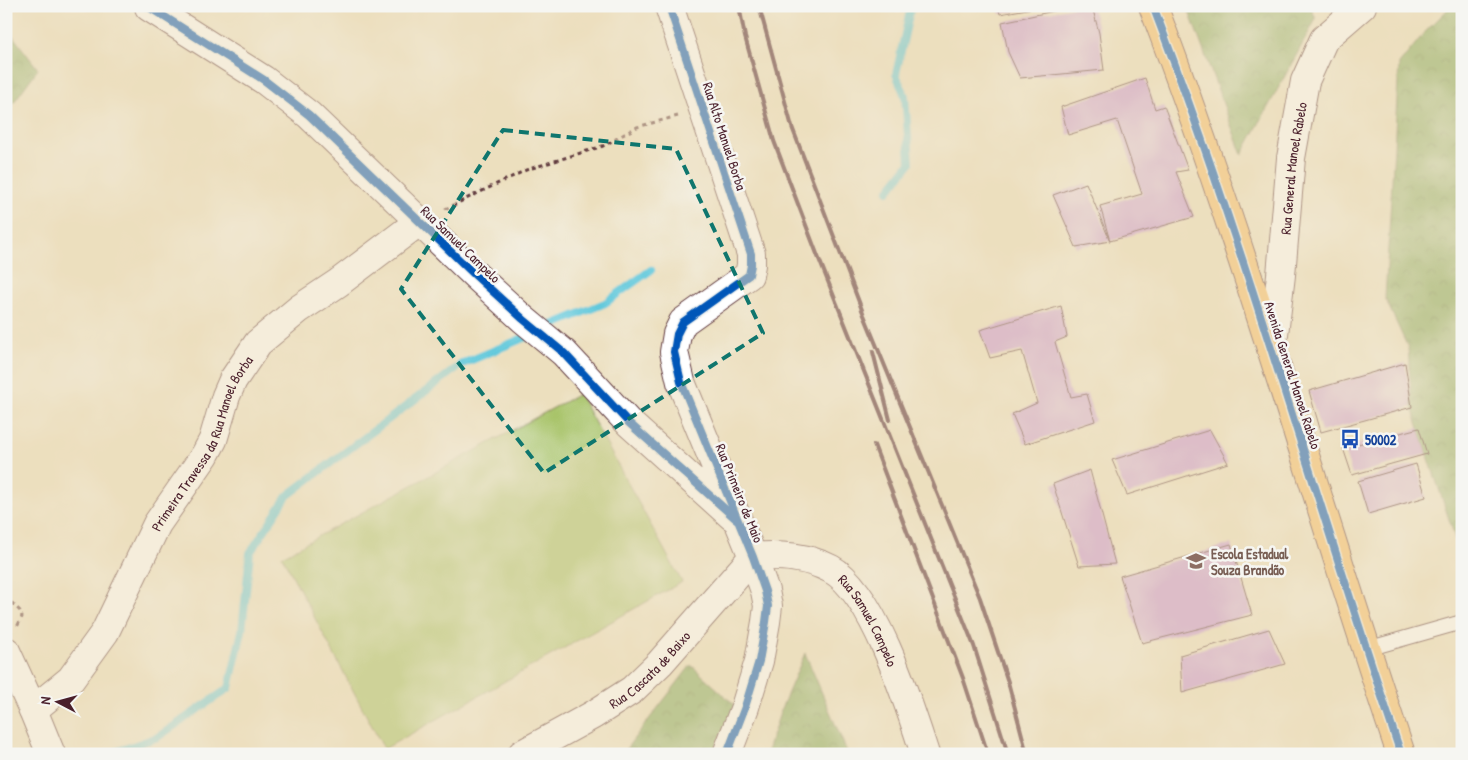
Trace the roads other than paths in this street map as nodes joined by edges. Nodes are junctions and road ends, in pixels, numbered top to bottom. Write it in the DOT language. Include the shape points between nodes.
graph roads {
  1 [pos="669,6"];
  2 [pos="1153,6"];
  3 [pos="1362,6"];
  4 [pos="149,7"];
  5 [pos="420,221"];
  6 [pos="748,275"];
  7 [pos="1272,351"];
  8 [pos="738,521"];
  9 [pos="753,558"];
  10 [pos="1462,622"];
  11 [pos="1367,649"];
  12 [pos="6,651"];
  13 [pos="33,710"];
  14 [pos="50,753"];
  15 [pos="522,754"];
  16 [pos="727,754"];
  17 [pos="925,754"];
  18 [pos="1402,754"];
  1 -- 6 [label="street, Rua Alto Manuel Borba" via="751,254"];
  2 -- 7 [label="main road, Avenida General Manoel Rabelo" via="1190,104"];
  3 -- 7 [label="street, Rua General Manoel Rabelo" via="1324,39 1305,81 1291,158"];
  4 -- 5 [label="street, Rua Samuel Campelo" via="264,80 310,115"];
  5 -- 8 [label="street, Rua Samuel Campelo" via="523,319 564,353 629,423"];
  5 -- 13 [label="street, Primeira Travessa da Rua Manoel Borba" via="258,343 233,380 213,440 157,524 106,632 71,679"];
  6 -- 8 [label="street, Rua Primeiro de Maio" via="683,322 674,352 681,382"];
  7 -- 11 [label="main road, Avenida General Manoel Rabelo"];
  8 -- 9 [label="street, Rua Primeiro de Maio"];
  9 -- 15 [label="street, Rua Cascata de Baixo" via="632,690"];
  9 -- 16 [label="street, Rua Primeiro de Maio" via="765,591 768,606 766,622 759,661"];
  9 -- 17 [label="street, Rua Samuel Campelo" via="780,556 813,562 832,569 849,584 869,612 903,686"];
  10 -- 11 [label="lane"];
  11 -- 18 [label="main road, Avenida General Manoel Rabelo"];
  12 -- 13 [label="street"];
  13 -- 14 [label="street"];
}
